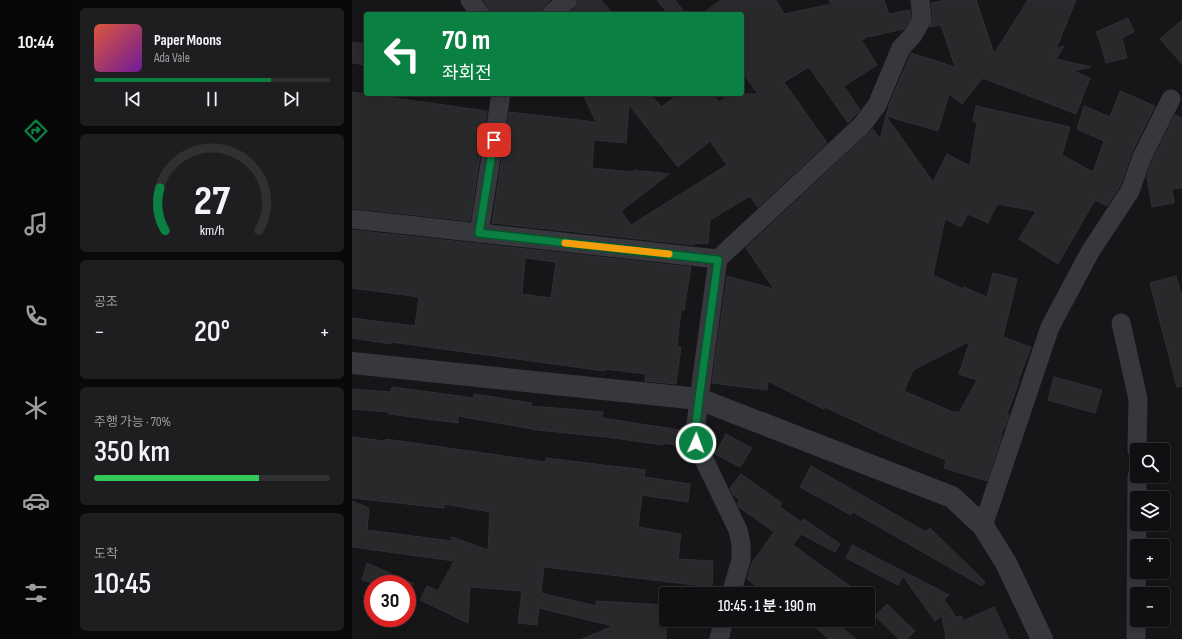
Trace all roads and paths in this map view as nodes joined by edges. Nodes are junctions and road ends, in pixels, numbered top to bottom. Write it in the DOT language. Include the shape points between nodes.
graph roads {
  1 [pos="470,0"];
  2 [pos="568,0"];
  3 [pos="920,0"];
  4 [pos="479,12"];
  5 [pos="553,12"];
  6 [pos="501,96"];
  7 [pos="1171,99"];
  8 [pos="352,219"];
  9 [pos="479,233"];
  10 [pos="718,260"];
  11 [pos="1121,323"];
  12 [pos="352,363"];
  13 [pos="699,399"];
  14 [pos="1138,443"];
  15 [pos="1137,483"];
  16 [pos="983,526"];
  17 [pos="733,587"];
  18 [pos="722,627"];
  19 [pos="719,639"];
  20 [pos="1042,639"];
  21 [pos="1136,639"];
  1 -- 4 [label="street"];
  2 -- 5 [label="street"];
  3 -- 10 [label="street" via="922,20 901,48 877,105 862,125"];
  6 -- 9 [label="street"];
  7 -- 16 [label="street" via="1142,157 1130,191 1090,252 1050,327"];
  8 -- 9 [label="street"];
  9 -- 10 [label="street"];
  10 -- 13 [label="street"];
  11 -- 14 [label="street" via="1138,400"];
  12 -- 13 [label="street"];
  13 -- 16 [label="street" via="952,497"];
  13 -- 17 [label="street" via="696,443 738,530 741,544 741,560"];
  15 -- 21 [label="street"];
  16 -- 20 [label="street" via="1006,564"];
  18 -- 19 [label="street"];
}
